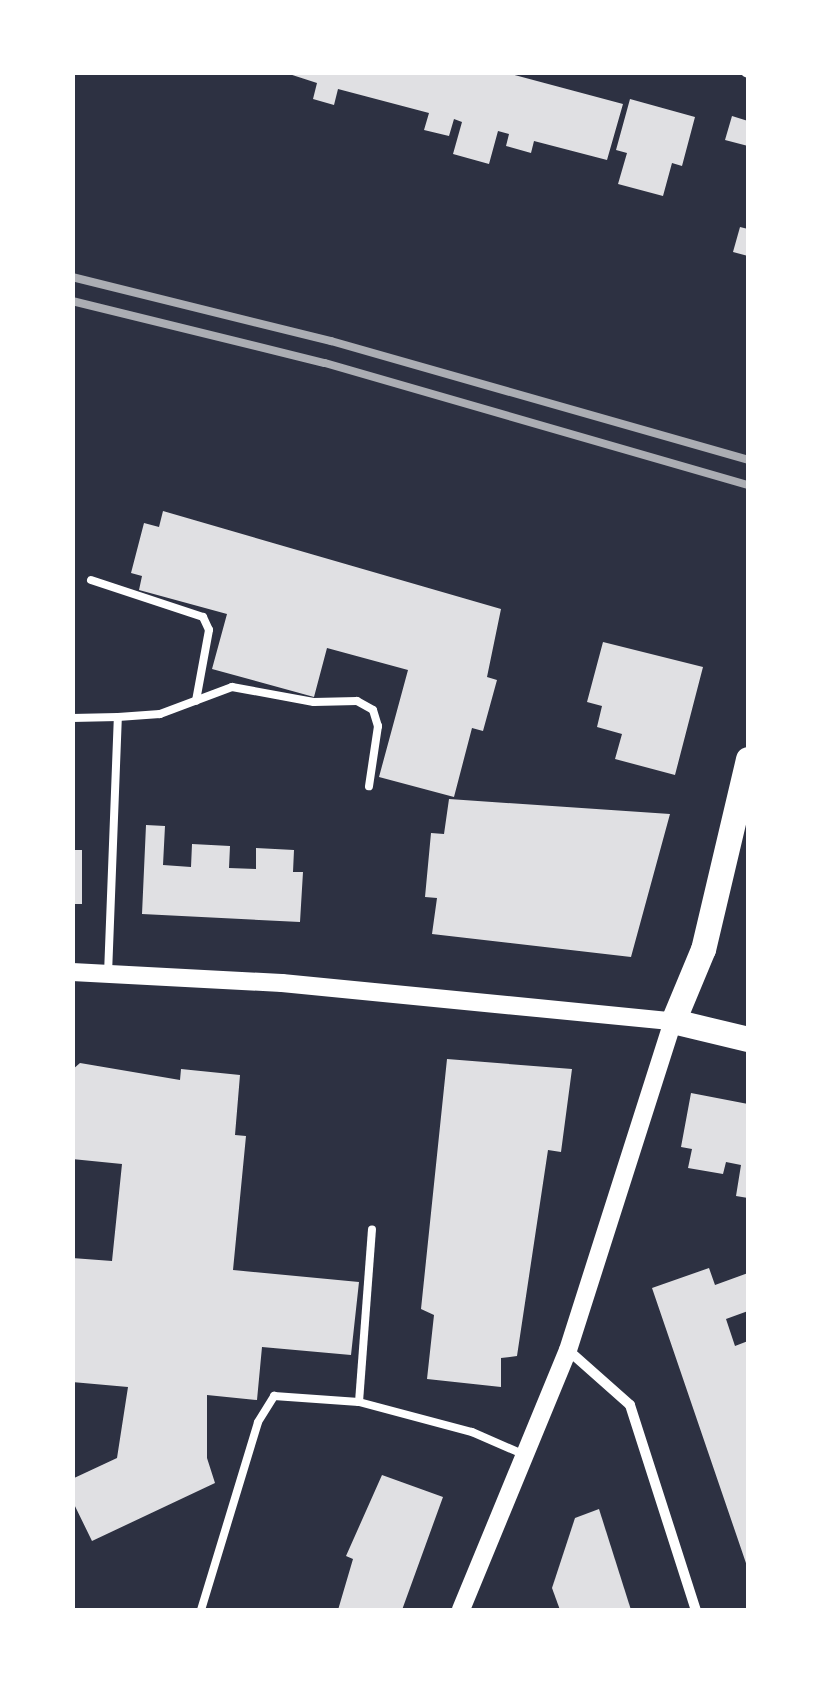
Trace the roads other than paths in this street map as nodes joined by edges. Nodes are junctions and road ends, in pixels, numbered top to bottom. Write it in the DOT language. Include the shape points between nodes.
graph roads {
  1 [pos="91,580"];
  2 [pos="196,700"];
  3 [pos="118,717"];
  4 [pos="72,718"];
  5 [pos="748,759"];
  6 [pos="368,786"];
  7 [pos="72,972"];
  8 [pos="108,974"];
  9 [pos="673,1020"];
  10 [pos="748,1039"];
  11 [pos="372,1229"];
  12 [pos="568,1350"];
  13 [pos="359,1402"];
  14 [pos="525,1455"];
  15 [pos="201,1610"];
  16 [pos="461,1610"];
  17 [pos="696,1610"];
  1 -- 2 [label="lane" via="202,616 208,630"];
  2 -- 3 [label="lane" via="160,714"];
  2 -- 6 [label="lane" via="232,688 367,704 378,726"];
  3 -- 4 [label="lane"];
  3 -- 8 [label="lane"];
  5 -- 9 [label="main road" via="703,950"];
  7 -- 8 [label="street"];
  8 -- 9 [label="street"];
  9 -- 10 [label="main road"];
  9 -- 12 [label="street"];
  11 -- 13 [label="lane"];
  12 -- 14 [label="street"];
  12 -- 17 [label="street" via="630,1405"];
  13 -- 14 [label="lane" via="472,1432"];
  13 -- 15 [label="lane" via="274,1396 258,1422"];
  14 -- 16 [label="street"];
}
